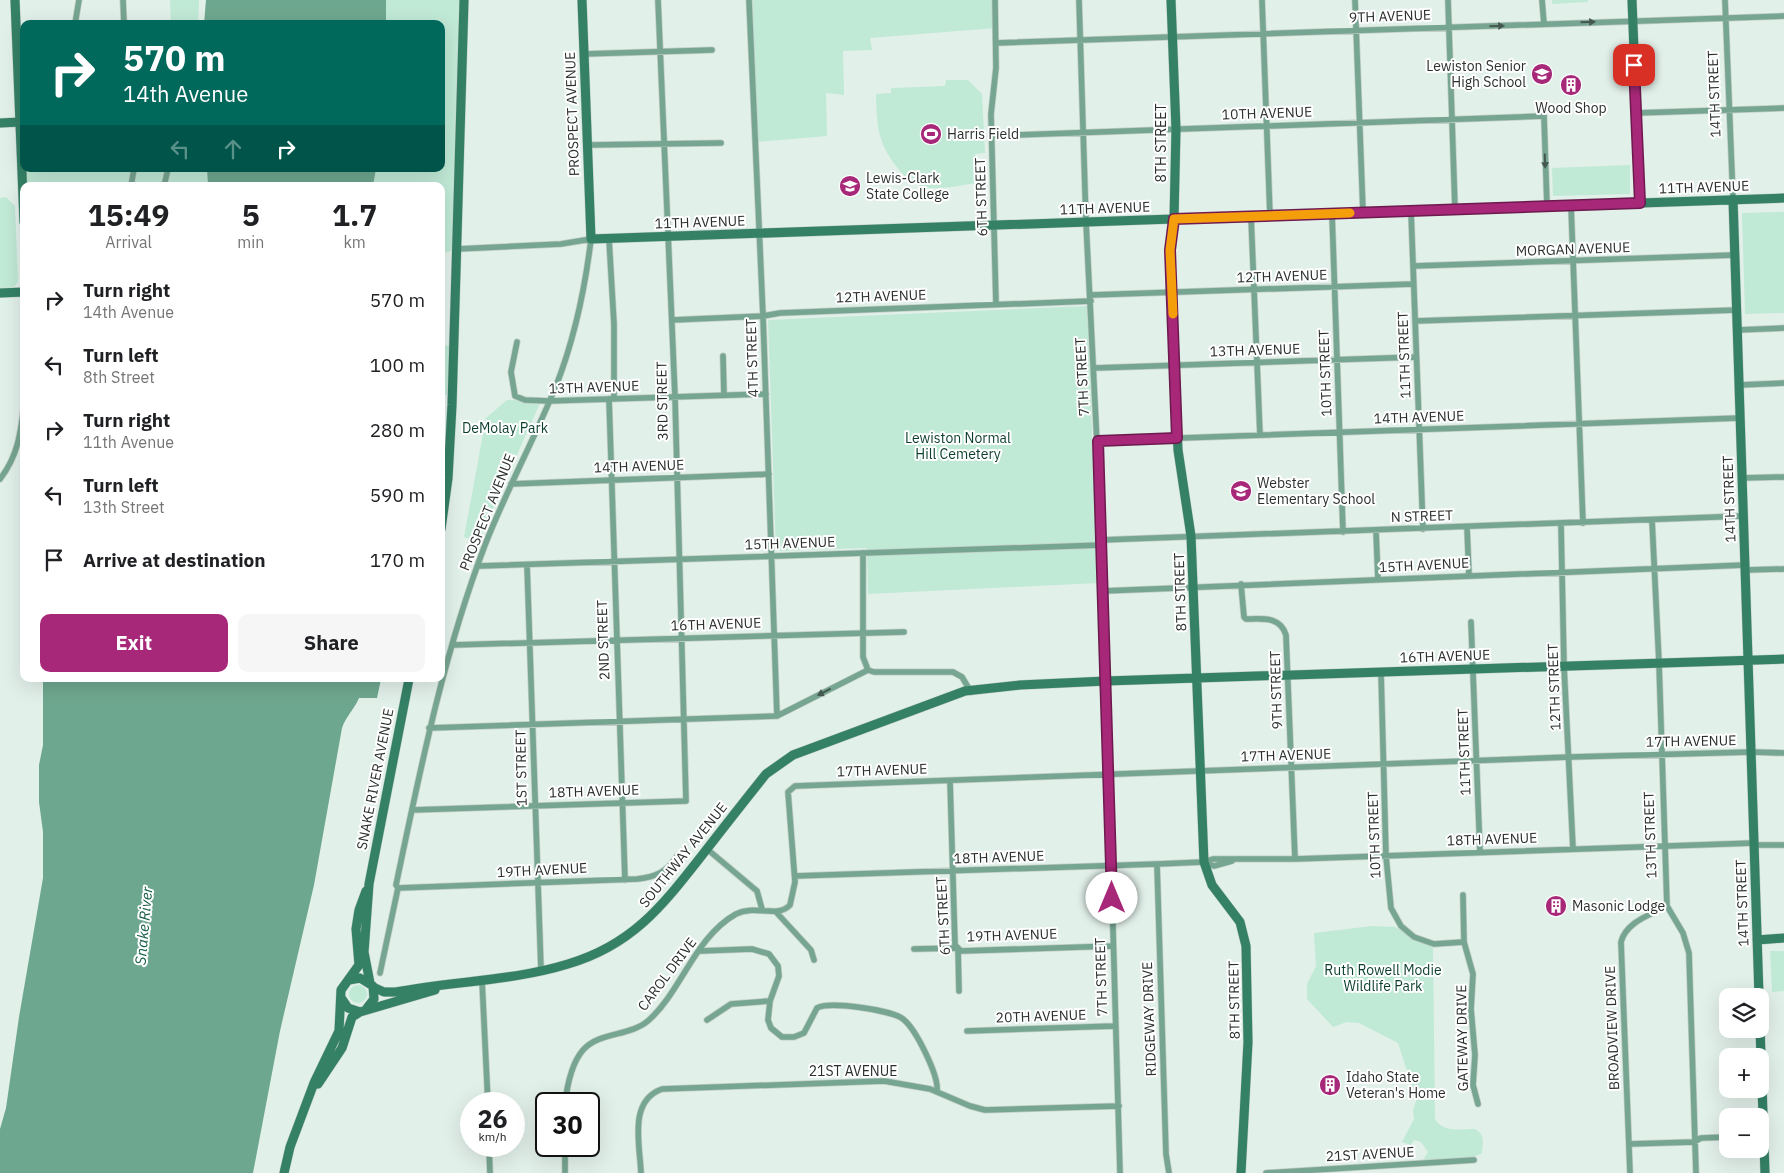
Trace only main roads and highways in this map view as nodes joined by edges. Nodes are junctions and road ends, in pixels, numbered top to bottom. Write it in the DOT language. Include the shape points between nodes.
graph roads {
  1 [pos="15,0"];
  2 [pos="464,0"];
  3 [pos="582,0"];
  4 [pos="1171,0"];
  5 [pos="1632,0"];
  6 [pos="20,87"];
  7 [pos="20,122"];
  8 [pos="0,123"];
  9 [pos="1784,198"];
  10 [pos="1733,199"];
  11 [pos="1640,203"];
  12 [pos="1174,219"];
  13 [pos="591,240"];
  14 [pos="20,292"];
  15 [pos="0,293"];
  16 [pos="445,500"];
  17 [pos="1749,660"];
  18 [pos="1784,660"];
  19 [pos="1196,678"];
  20 [pos="1106,681"];
  21 [pos="408,682"];
  22 [pos="369,884"];
  23 [pos="1784,938"];
  24 [pos="1757,940"];
  25 [pos="349,980"];
  26 [pos="452,984"];
  27 [pos="371,985"];
  28 [pos="1759,988"];
  29 [pos="341,997"];
  30 [pos="363,1010"];
  31 [pos="1760,1038"];
  32 [pos="307,1104"];
  33 [pos="1761,1108"];
  34 [pos="1764,1158"];
  35 [pos="284,1173"];
  36 [pos="1241,1173"];
  37 [pos="1765,1173"];
  1 -- 6 [label="main road"];
  2 -- 16 [label="main road" via="452,413"];
  3 -- 13 [label="main road, PROSPECT AVENUE"];
  4 -- 12 [label="main road, 8TH STREET" via="1176,129"];
  5 -- 11 [label="main road"];
  7 -- 8 [label="main road"];
  9 -- 10 [label="main road, 11TH AVENUE"];
  10 -- 11 [label="main road, 11TH AVENUE"];
  10 -- 17 [label="main road, 14TH STREET"];
  11 -- 12 [label="main road, 11TH AVENUE"];
  12 -- 13 [label="main road, 11TH AVENUE"];
  12 -- 19 [label="main road, 8TH STREET" via="1170,250 1177,438 1191,536"];
  14 -- 15 [label="main road"];
  17 -- 18 [label="main road, 16TH AVENUE"];
  17 -- 19 [label="main road, 16TH AVENUE"];
  17 -- 24 [label="main road, 14TH STREET"];
  19 -- 20 [label="main road, 16TH AVENUE"];
  19 -- 36 [label="main road, 8TH STREET" via="1204,862 1212,885 1240,922 1246,946 1248,1042"];
  20 -- 26 [label="main road, SOUTHWAY AVENUE" via="1020,685 971,692 793,755 766,774 664,904 612,946 583,959 541,970"];
  21 -- 22 [label="main road, SNAKE RIVER AVENUE"];
  22 -- 25 [label="main road, SNAKE RIVER AVENUE" via="356,929 359,965"];
  22 -- 27 [label="main road, SNAKE RIVER AVENUE" via="364,952"];
  23 -- 24 [label="main road"];
  24 -- 28 [label="main road, 14TH STREET"];
  25 -- 27 [label="main road" via="360,978"];
  25 -- 29 [label="main road" via="341,990"];
  26 -- 27 [label="main road, SOUTHWAY AVENUE" via="396,992 384,992"];
  26 -- 30 [label="main road, SOUTHWAY AVENUE"];
  27 -- 30 [label="main road" via="374,999"];
  29 -- 30 [label="main road" via="348,1008"];
  29 -- 32 [label="main road" via="339,1031"];
  30 -- 32 [label="main road" via="352,1017 342,1048"];
  31 -- 33 [label="main road"];
  32 -- 35 [label="main road" via="290,1147"];
  34 -- 37 [label="main road"];
}
